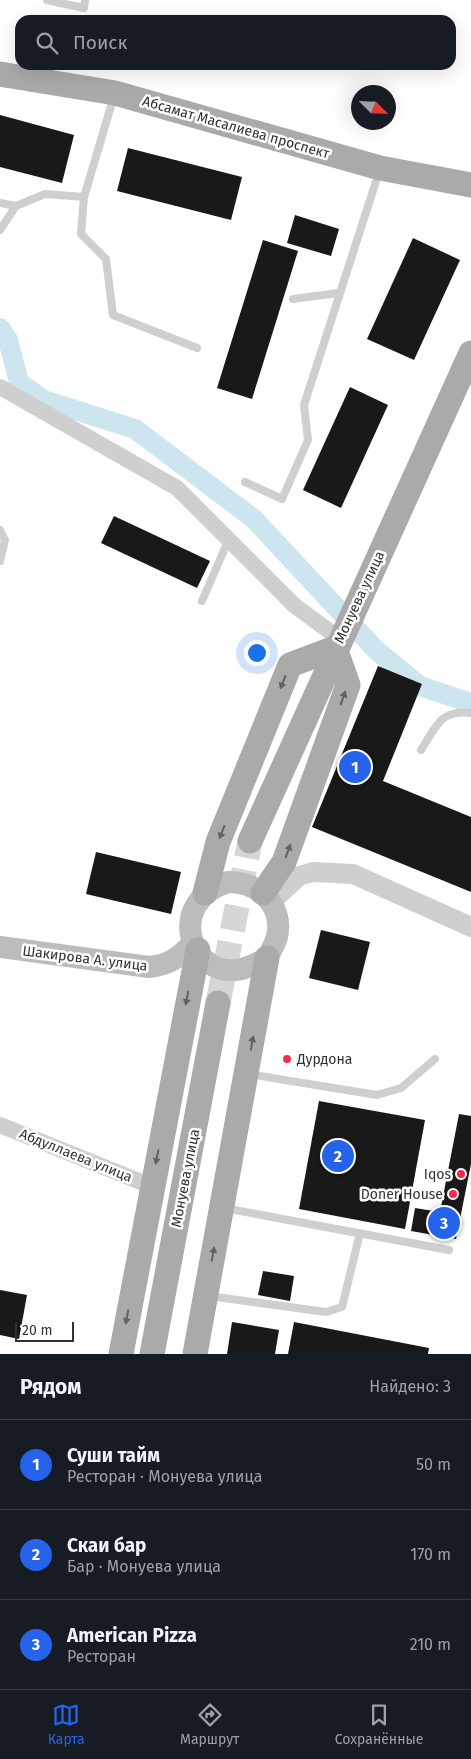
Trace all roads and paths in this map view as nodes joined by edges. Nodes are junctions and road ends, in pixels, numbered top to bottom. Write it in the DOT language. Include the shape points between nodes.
graph roads {
  1 [pos="47,0"];
  2 [pos="85,0"];
  3 [pos="0,74"];
  4 [pos="115,93"];
  5 [pos="380,168"];
  6 [pos="471,185"];
  7 [pos="84,197"];
  8 [pos="0,204"];
  9 [pos="16,206"];
  10 [pos="0,230"];
  11 [pos="338,293"];
  12 [pos="293,299"];
  13 [pos="197,348"];
  14 [pos="471,353"];
  15 [pos="0,387"];
  16 [pos="245,482"];
  17 [pos="0,530"];
  18 [pos="228,541"];
  19 [pos="0,561"];
  20 [pos="202,600"];
  21 [pos="343,631"];
  22 [pos="471,713"];
  23 [pos="421,750"];
  24 [pos="250,842"];
  25 [pos="206,893"];
  26 [pos="267,897"];
  27 [pos="471,927"];
  28 [pos="0,947"];
  29 [pos="195,947"];
  30 [pos="267,958"];
  31 [pos="218,1003"];
  32 [pos="435,1059"];
  33 [pos="246,1073"];
  34 [pos="0,1125"];
  35 [pos="151,1186"];
  36 [pos="222,1207"];
  37 [pos="360,1233"];
  38 [pos="449,1250"];
  39 [pos="205,1295"];
  40 [pos="121,1354"];
  41 [pos="152,1354"];
  42 [pos="195,1354"];
  1 -- 2 [label="lane" via="84,8"];
  3 -- 4 [label="main road, Абсамат Масалиева проспект"];
  4 -- 5 [label="main road, Абсамат Масалиева проспект"];
  4 -- 7 [label="lane"];
  5 -- 6 [label="main road, Абсамат Масалиева проспект"];
  5 -- 11 [label="lane"];
  7 -- 9 [label="lane" via="44,194"];
  7 -- 13 [label="lane" via="81,234 106,259 113,315"];
  8 -- 9 [label="lane"];
  9 -- 10 [label="lane"];
  11 -- 12 [label="lane"];
  11 -- 16 [label="lane" via="304,404 308,440 282,499"];
  14 -- 21 [label="main road, Монуева улица"];
  15 -- 18 [label="street" via="176,488"];
  17 -- 19 [label="lane" via="5,540"];
  18 -- 20 [label="lane"];
  18 -- 21 [label="street" via="295,606"];
  21 -- 24 [label="main road, Монуева улица"];
  21 -- 25 [label="main road, one-way" via="290,666 218,842"];
  26 -- 21 [label="main road, one-way" via="284,862 348,685"];
  22 -- 23 [label="lane" via="453,711 445,715"];
  25 -- 26 [label="main road" via="216,886 234,882 252,886"];
  25 -- 29 [label="main road" via="192,914 189,933"];
  26 -- 27 [label="street" via="299,876 313,872 353,874"];
  26 -- 30 [label="main road" via="276,913 278,926"];
  28 -- 29 [label="main road, Шакирова А. улица" via="149,966 164,965"];
  29 -- 30 [label="main road" via="206,959 228,970 241,970"];
  29 -- 35 [label="main road, one-way"];
  33 -- 30 [label="main road, one-way"];
  31 -- 41 [label="main road, Монуева улица"];
  32 -- 33 [label="lane" via="401,1088 377,1095"];
  33 -- 36 [label="main road"];
  34 -- 35 [label="street, Абдуллаева улица"];
  35 -- 40 [label="main road, one-way"];
  36 -- 37 [label="lane"];
  39 -- 36 [label="main road, one-way"];
  37 -- 38 [label="lane"];
  37 -- 39 [label="lane" via="342,1307 326,1312"];
  39 -- 42 [label="main road"];
}
